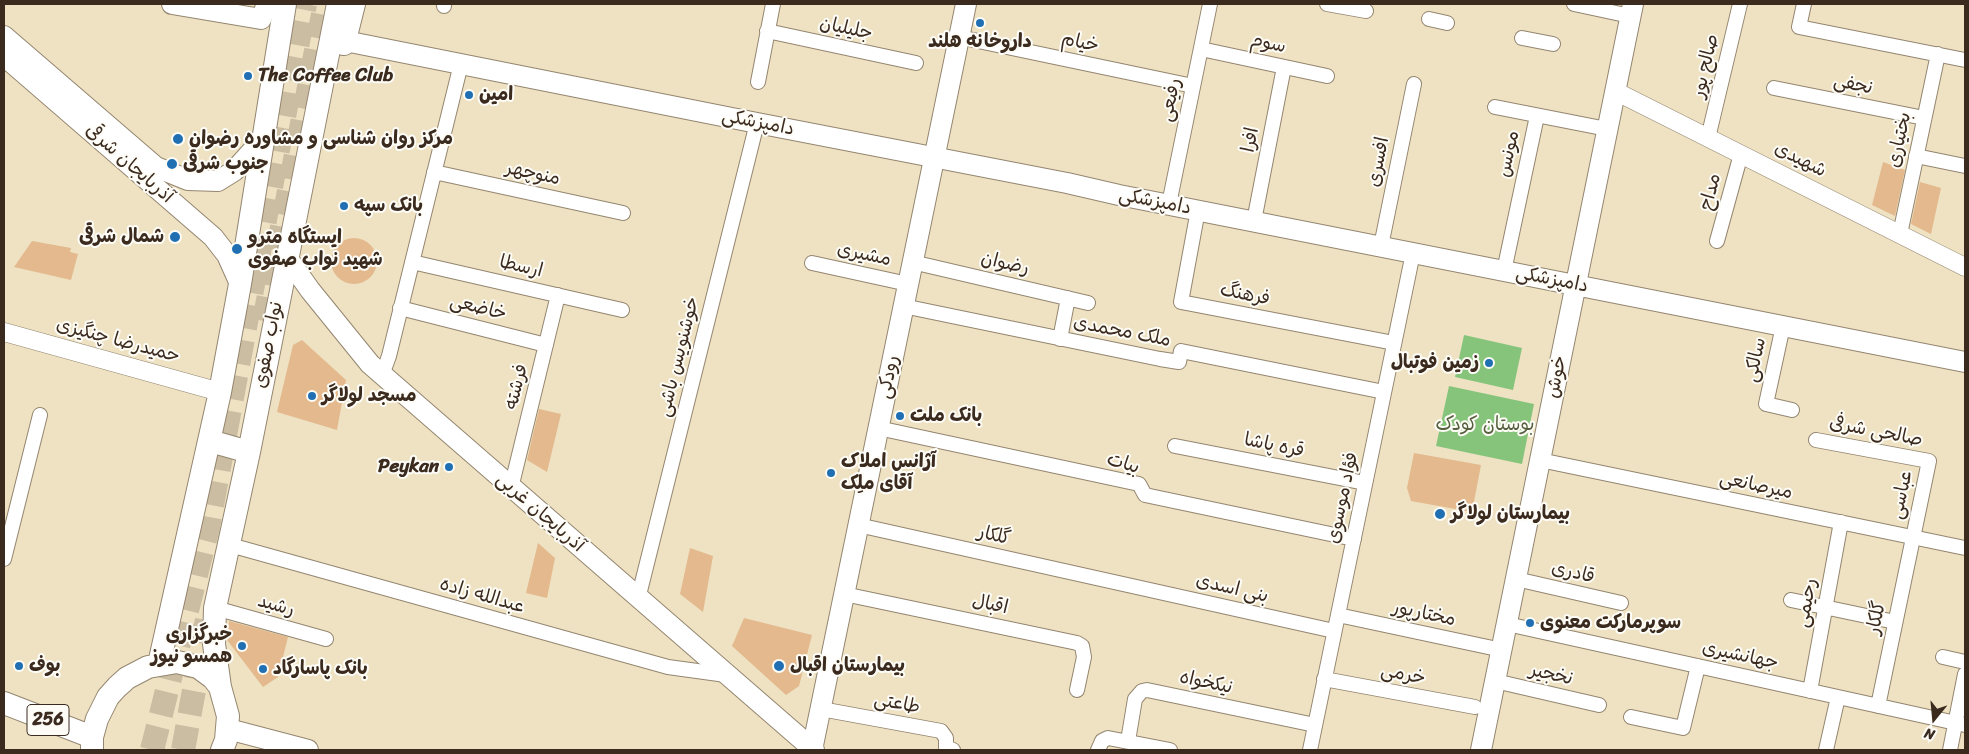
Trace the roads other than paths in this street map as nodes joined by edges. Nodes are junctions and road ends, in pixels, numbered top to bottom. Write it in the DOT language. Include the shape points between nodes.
graph roads {
  1 [pos="172,4"];
  2 [pos="266,4"];
  3 [pos="285,4"];
  4 [pos="338,4"];
  5 [pos="354,4"];
  6 [pos="773,4"];
  7 [pos="966,4"];
  8 [pos="1210,4"];
  9 [pos="1327,4"];
  10 [pos="1574,4"];
  11 [pos="1740,4"];
  12 [pos="1804,4"];
  13 [pos="1632,10"];
  14 [pos="1366,11"];
  15 [pos="1429,19"];
  16 [pos="1447,23"];
  17 [pos="768,31"];
  18 [pos="4,36"];
  19 [pos="959,37"];
  20 [pos="1522,38"];
  21 [pos="345,41"];
  22 [pos="1553,44"];
  23 [pos="1201,49"];
  24 [pos="1938,54"];
  25 [pos="4,56"];
  26 [pos="1965,60"];
  27 [pos="916,63"];
  28 [pos="460,64"];
  29 [pos="1284,67"];
  30 [pos="1327,76"];
  31 [pos="758,82"];
  32 [pos="1414,84"];
  33 [pos="1193,86"];
  34 [pos="1774,88"];
  35 [pos="1615,91"];
  36 [pos="1495,107"];
  37 [pos="1537,116"];
  38 [pos="1924,118"];
  39 [pos="757,123"];
  40 [pos="1607,130"];
  41 [pos="264,138"];
  42 [pos="1708,138"];
  43 [pos="1741,154"];
  44 [pos="1916,156"];
  45 [pos="934,158"];
  46 [pos="1965,166"];
  47 [pos="434,172"];
  48 [pos="1169,204"];
  49 [pos="297,208"];
  50 [pos="1198,210"];
  51 [pos="623,213"];
  52 [pos="1254,221"];
  53 [pos="1900,234"];
  54 [pos="1717,240"];
  55 [pos="1381,246"];
  56 [pos="1413,253"];
  57 [pos="286,256"];
  58 [pos="412,262"];
  59 [pos="912,262"];
  60 [pos="812,263"];
  61 [pos="1965,267"];
  62 [pos="1504,271"];
  63 [pos="240,284"];
  64 [pos="908,284"];
  65 [pos="1576,285"];
  66 [pos="558,295"];
  67 [pos="1068,298"];
  68 [pos="1088,303"];
  69 [pos="903,306"];
  70 [pos="400,308"];
  71 [pos="622,310"];
  72 [pos="1783,326"];
  73 [pos="4,332"];
  74 [pos="1060,339"];
  75 [pos="1394,343"];
  76 [pos="546,345"];
  77 [pos="1965,362"];
  78 [pos="382,375"];
  79 [pos="220,392"];
  80 [pos="1384,392"];
  81 [pos="1792,410"];
  82 [pos="40,415"];
  83 [pos="878,428"];
  84 [pos="1816,440"];
  85 [pos="210,441"];
  86 [pos="1175,446"];
  87 [pos="249,452"];
  88 [pos="1540,460"];
  89 [pos="1929,461"];
  90 [pos="1365,482"];
  91 [pos="511,488"];
  92 [pos="1841,522"];
  93 [pos="858,525"];
  94 [pos="1912,537"];
  95 [pos="1354,539"];
  96 [pos="230,545"];
  97 [pos="1965,548"];
  98 [pos="4,559"];
  99 [pos="1516,579"];
  100 [pos="1121,584"];
  101 [pos="844,594"];
  102 [pos="638,599"];
  103 [pos="1791,600"];
  104 [pos="1621,603"];
  105 [pos="215,608"];
  106 [pos="1825,608"];
  107 [pos="1338,615"];
  108 [pos="1895,622"];
  109 [pos="1507,624"];
  110 [pos="1334,631"];
  111 [pos="326,639"];
  112 [pos="1502,650"];
  113 [pos="1943,657"];
  114 [pos="1965,662"];
  115 [pos="159,664"];
  116 [pos="1698,666"];
  117 [pos="1965,674"];
  118 [pos="726,675"];
  119 [pos="1324,679"];
  120 [pos="1495,681"];
  121 [pos="220,687"];
  122 [pos="1077,690"];
  123 [pos="1810,691"];
  124 [pos="1838,697"];
  125 [pos="4,703"];
  126 [pos="1599,705"];
  127 [pos="1878,706"];
  128 [pos="1474,707"];
  129 [pos="821,709"];
  130 [pos="1631,717"];
  131 [pos="1961,724"];
  132 [pos="1315,725"];
  133 [pos="228,729"];
  134 [pos="1128,742"];
  135 [pos="92,743"];
  136 [pos="222,750"];
  137 [pos="308,750"];
  138 [pos="813,750"];
  139 [pos="953,750"];
  140 [pos="1098,750"];
  141 [pos="1170,750"];
  142 [pos="1310,750"];
  143 [pos="1481,750"];
  144 [pos="1826,750"];
  145 [pos="1950,750"];
  1 -- 2 [label="main road" via="261,19"];
  3 -- 41 [label="main road, نواب صفوی"];
  4 -- 49 [label="main road, نواب صفوی"];
  5 -- 21 [label="main road"];
  6 -- 17 [label="street"];
  7 -- 19 [label="main road, رودکی"];
  8 -- 23 [label="street, رفیعی"];
  9 -- 14 [label="street"];
  10 -- 13 [label="street"];
  11 -- 42 [label="street, صالح پور"];
  12 -- 24 [label="street" via="1799,27"];
  13 -- 35 [label="main road, خوش"];
  15 -- 16 [label="street"];
  17 -- 27 [label="street, جلیلیان"];
  17 -- 31 [label="street"];
  18 -- 41 [label="main road, آذربایجان شرقی" via="156,167 188,180 218,181 234,171"];
  19 -- 33 [label="street, خیام"];
  19 -- 45 [label="main road, رودکی"];
  20 -- 22 [label="street"];
  21 -- 28 [label="main road, دامپزشکی"];
  21 -- 49 [label="main road" via="315,170"];
  23 -- 29 [label="street, سوم"];
  23 -- 33 [label="street, رفیعی"];
  24 -- 26 [label="street"];
  24 -- 38 [label="street, بختیاری"];
  25 -- 63 [label="main road, آذربایجان شرقی" via="213,237 227,255"];
  28 -- 39 [label="main road, دامپزشکی"];
  28 -- 47 [label="street"];
  29 -- 30 [label="street, سوم"];
  29 -- 52 [label="street, افرا"];
  32 -- 55 [label="street, افسری"];
  33 -- 48 [label="street, رفیعی"];
  34 -- 38 [label="street, نجفی"];
  35 -- 40 [label="main road, خوش"];
  35 -- 42 [label="street, شهیدی"];
  36 -- 37 [label="street"];
  37 -- 40 [label="street, مونس"];
  37 -- 62 [label="street, مونس"];
  38 -- 44 [label="street, بختیاری"];
  39 -- 45 [label="main road, دامپزشکی"];
  39 -- 102 [label="street, خوشنویس باشی"];
  40 -- 65 [label="main road, خوش"];
  41 -- 63 [label="main road, نواب صفوی"];
  42 -- 43 [label="street, شهیدی"];
  43 -- 53 [label="street, شهیدی"];
  43 -- 54 [label="street, مداح"];
  44 -- 46 [label="street"];
  44 -- 53 [label="street, بختیاری"];
  45 -- 48 [label="main road, دامپزشکی"];
  45 -- 59 [label="main road, رودکی"];
  47 -- 51 [label="street, منوچهر"];
  47 -- 58 [label="street"];
  48 -- 50 [label="main road, دامپزشکی"];
  49 -- 57 [label="main road, نواب صفوی"];
  50 -- 52 [label="main road, دامپزشکی"];
  50 -- 75 [label="street, فرهنگ" via="1181,302"];
  52 -- 55 [label="main road, دامپزشکی"];
  53 -- 61 [label="street, شهیدی"];
  55 -- 56 [label="main road, دامپزشکی"];
  56 -- 62 [label="main road, دامپزشکی"];
  56 -- 75 [label="street, فؤاد موسوی"];
  57 -- 78 [label="main road, آذربایجان غربی"];
  57 -- 87 [label="main road, نواب صفوی"];
  58 -- 66 [label="street, ارسطا"];
  58 -- 70 [label="street"];
  59 -- 64 [label="main road, رودکی"];
  59 -- 67 [label="street, رضوان"];
  60 -- 64 [label="street, مشیری"];
  62 -- 65 [label="main road, دامپزشکی"];
  63 -- 79 [label="main road, نواب صفوی"];
  64 -- 69 [label="main road, رودکی"];
  65 -- 72 [label="main road, دامپزشکی"];
  65 -- 88 [label="main road, خوش"];
  66 -- 71 [label="street, ارسطا"];
  66 -- 76 [label="street, فرشته"];
  67 -- 68 [label="street, رضوان"];
  67 -- 74 [label="street"];
  69 -- 74 [label="street, ملک محمدی"];
  69 -- 83 [label="main road, رودکی"];
  70 -- 76 [label="street, خاضعی"];
  70 -- 78 [label="street"];
  72 -- 77 [label="main road, دامپزشکی"];
  72 -- 81 [label="street, سالکی" via="1766,404"];
  73 -- 79 [label="street, حمیدرضا چنگیزی"];
  74 -- 80 [label="street, ملک محمدی" via="1179,362 1181,351"];
  75 -- 80 [label="street, فؤاد موسوی"];
  76 -- 91 [label="street, فرشته"];
  78 -- 91 [label="main road, آذربایجان غربی"];
  79 -- 85 [label="main road, نواب صفوی"];
  80 -- 90 [label="street, فؤاد موسوی"];
  82 -- 98 [label="street"];
  83 -- 93 [label="main road, رودکی"];
  83 -- 95 [label="street, بیات" via="1139,484 1145,495"];
  84 -- 89 [label="street, صالحی شرفی"];
  85 -- 87 [label="main road"];
  85 -- 115 [label="main road, نواب صفوی"];
  86 -- 90 [label="street, قره پاشا"];
  87 -- 96 [label="main road, نواب صفوی"];
  88 -- 92 [label="street, میرصانعی"];
  88 -- 99 [label="main road, خوش"];
  89 -- 94 [label="street, عباسی"];
  90 -- 95 [label="street, فؤاد موسوی"];
  91 -- 102 [label="main road, آذربایجان غربی"];
  92 -- 94 [label="street, میرصانعی"];
  92 -- 106 [label="street, رحیمی"];
  93 -- 100 [label="street, گلکار"];
  93 -- 101 [label="main road, رودکی"];
  94 -- 97 [label="street, میرصانعی"];
  94 -- 108 [label="street, گلکار"];
  95 -- 107 [label="street, فؤاد موسوی"];
  96 -- 105 [label="main road, نواب صفوی"];
  96 -- 118 [label="street, عبدالله زاده" via="668,667"];
  99 -- 104 [label="street, قادری"];
  99 -- 109 [label="main road, خوش"];
  100 -- 110 [label="street, بنی اسدی"];
  101 -- 122 [label="street, اقبال" via="1077,642 1082,646 1084,657"];
  101 -- 129 [label="main road, رودکی"];
  102 -- 118 [label="main road, آذربایجان غربی"];
  103 -- 106 [label="street"];
  105 -- 111 [label="street, رشید"];
  105 -- 121 [label="main road, نواب صفوی" via="214,644"];
  106 -- 108 [label="street"];
  106 -- 123 [label="street, رحیمی"];
  107 -- 110 [label="street, فؤاد موسوی"];
  107 -- 112 [label="street, مختارپور"];
  108 -- 127 [label="street, گلکار"];
  109 -- 112 [label="main road, خوش"];
  109 -- 116 [label="street, جهانشیری"];
  110 -- 119 [label="street, فؤاد موسوی"];
  112 -- 120 [label="main road, خوش"];
  113 -- 114 [label="street"];
  115 -- 121 [label="main road" via="178,662 198,667"];
  115 -- 135 [label="main road" via="138,671 117,687 101,709"];
  116 -- 123 [label="street, جهانشیری"];
  116 -- 130 [label="street" via="1683,728"];
  117 -- 131 [label="street"];
  118 -- 138 [label="main road, آذربایجان غربی"];
  119 -- 128 [label="street, خرمی"];
  119 -- 132 [label="street, فؤاد موسوی"];
  120 -- 126 [label="street, نخجیر"];
  120 -- 143 [label="main road, خوش"];
  121 -- 133 [label="main road, نواب صفوی" via="226,704"];
  123 -- 124 [label="street, جهانشیری"];
  124 -- 127 [label="street, جهانشیری"];
  124 -- 144 [label="street"];
  125 -- 135 [label="main road, 256"];
  127 -- 131 [label="street, جهانشیری"];
  129 -- 138 [label="main road, رودکی"];
  129 -- 139 [label="street, طاعتی" via="941,731 946,738 946,747"];
  131 -- 145 [label="street"];
  132 -- 134 [label="street, نیکخواه" via="1148,690 1142,691 1135,699"];
  132 -- 142 [label="street, فؤاد موسوی"];
  133 -- 136 [label="main road"];
  133 -- 137 [label="main road"];
  134 -- 140 [label="street" via="1108,738 1102,741"];
  134 -- 141 [label="street"];
}
